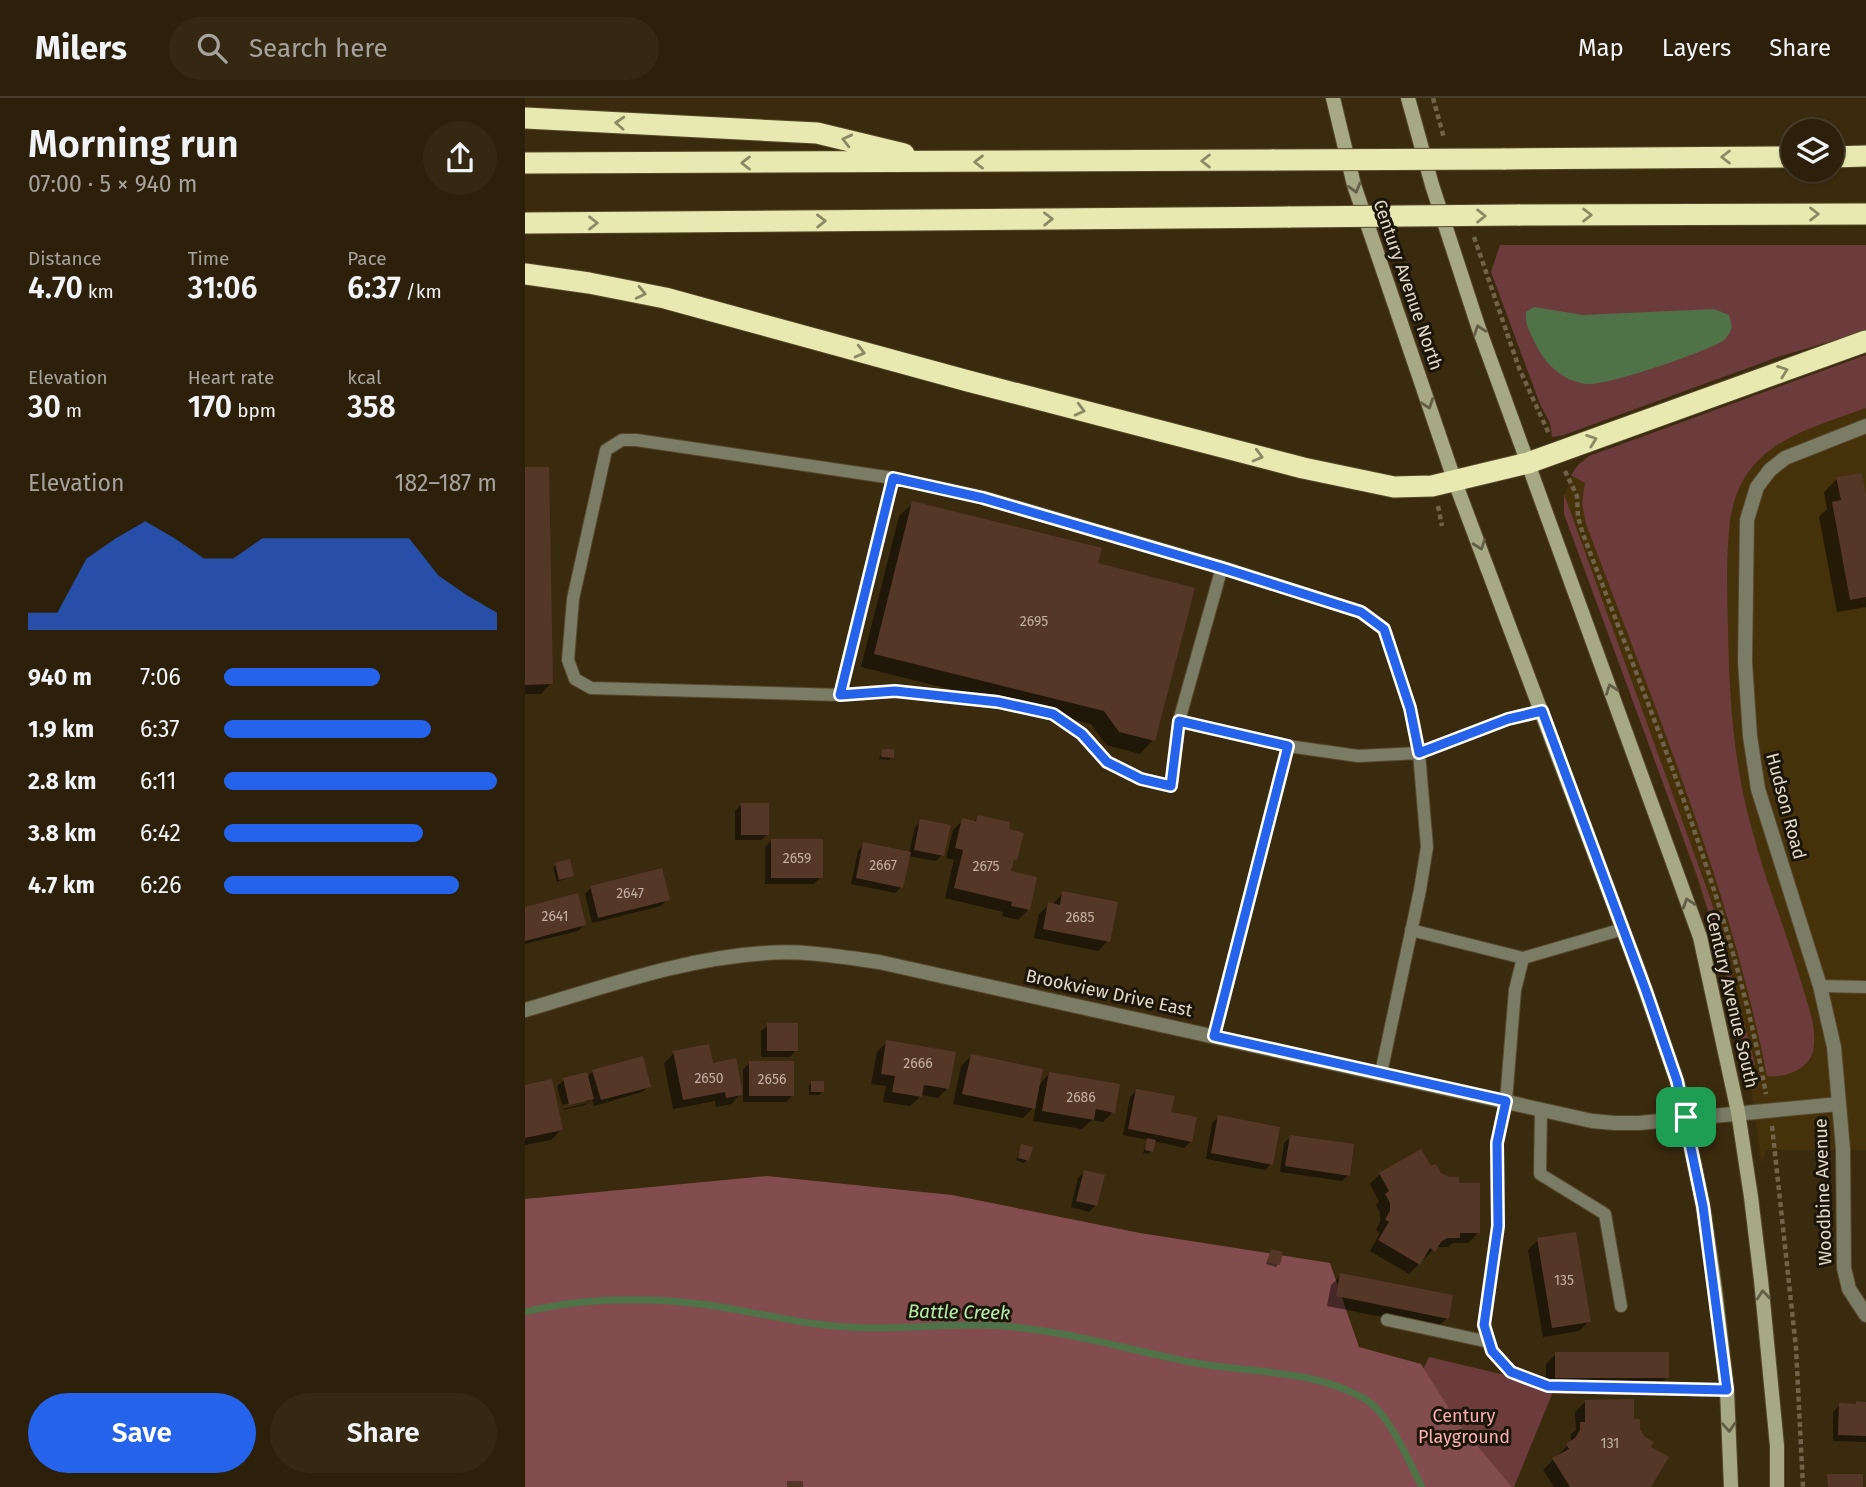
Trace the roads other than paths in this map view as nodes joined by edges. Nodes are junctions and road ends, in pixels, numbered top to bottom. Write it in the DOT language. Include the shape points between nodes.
graph roads {
  1 [pos="1333,98"];
  2 [pos="1408,98"];
  3 [pos="525,118"];
  4 [pos="1866,156"];
  5 [pos="1781,157"];
  6 [pos="1844,157"];
  7 [pos="937,162"];
  8 [pos="525,163"];
  9 [pos="1866,214"];
  10 [pos="525,223"];
  11 [pos="525,274"];
  12 [pos="1866,341"];
  13 [pos="1866,426"];
  14 [pos="1528,463"];
  15 [pos="893,478"];
  16 [pos="1455,482"];
  17 [pos="1222,568"];
  18 [pos="840,695"];
  19 [pos="1542,711"];
  20 [pos="1179,721"];
  21 [pos="1288,746"];
  22 [pos="1419,753"];
  23 [pos="1623,929"];
  24 [pos="1411,930"];
  25 [pos="1523,958"];
  26 [pos="1820,986"];
  27 [pos="1866,987"];
  28 [pos="525,1010"];
  29 [pos="1214,1036"];
  30 [pos="1381,1073"];
  31 [pos="1506,1101"];
  32 [pos="1839,1104"];
  33 [pos="1541,1110"];
  34 [pos="1738,1112"];
  35 [pos="1686,1117"];
  36 [pos="1621,1306"];
  37 [pos="1866,1315"];
  38 [pos="1387,1320"];
  39 [pos="1489,1342"];
  40 [pos="1727,1390"];
  41 [pos="1731,1487"];
  42 [pos="1777,1487"];
  1 -- 16 [label="main road, Century Avenue North, one-way" via="1357,197"];
  14 -- 2 [label="main road, one-way" via="1478,326"];
  7 -- 3 [label="highway, one-way" via="817,133"];
  4 -- 6 [label="highway"];
  5 -- 7 [label="highway, one-way, bridge"];
  7 -- 8 [label="highway, one-way"];
  10 -- 9 [label="highway, one-way, bridge"];
  11 -- 16 [label="highway, one-way" via="665,299 1366,483 1406,488"];
  14 -- 12 [label="highway, one-way"];
  13 -- 26 [label="street, Hudson Road" via="1777,463 1757,487 1747,520 1745,662 1752,761 1769,831"];
  14 -- 16 [label="highway"];
  34 -- 14 [label="main road, Century Avenue South, one-way" via="1700,937"];
  15 -- 17 [label="lane" via="983,498"];
  15 -- 18 [label="lane"];
  15 -- 18 [label="lane" via="636,440 622,440 606,450 573,599 568,660 575,680 591,688"];
  16 -- 19 [label="main road, one-way"];
  17 -- 20 [label="lane"];
  17 -- 22 [label="lane" via="1361,612 1384,629 1410,708"];
  18 -- 20 [label="lane" via="895,691 998,702 1053,714 1082,734 1107,762 1141,779 1171,786"];
  19 -- 22 [label="lane"];
  19 -- 23 [label="main road"];
  20 -- 21 [label="lane"];
  21 -- 22 [label="lane" via="1358,756"];
  21 -- 29 [label="lane"];
  22 -- 24 [label="lane" via="1427,847"];
  23 -- 25 [label="lane"];
  23 -- 35 [label="main road"];
  24 -- 25 [label="lane"];
  24 -- 30 [label="lane"];
  25 -- 31 [label="lane" via="1515,990"];
  26 -- 27 [label="lane"];
  26 -- 32 [label="street, Hudson Road" via="1834,1047"];
  28 -- 29 [label="street, Brookview Drive East" via="717,958 769,952 879,962"];
  29 -- 30 [label="street, Brookview Drive East"];
  30 -- 31 [label="street, Brookview Drive East"];
  31 -- 33 [label="street, Brookview Drive East"];
  31 -- 39 [label="lane" via="1497,1143 1498,1226 1484,1325"];
  32 -- 34 [label="street"];
  32 -- 37 [label="street, Woodbine Avenue" via="1844,1268 1852,1296"];
  33 -- 35 [label="street, Brookview Drive East" via="1615,1123"];
  33 -- 36 [label="lane" via="1540,1174 1605,1214"];
  34 -- 35 [label="street"];
  42 -- 34 [label="main road, Century Avenue South, one-way" via="1761,1280"];
  35 -- 40 [label="main road" via="1703,1206"];
  38 -- 39 [label="lane"];
  39 -- 40 [label="lane" via="1511,1372 1548,1386"];
  40 -- 41 [label="main road, one-way"];
}
